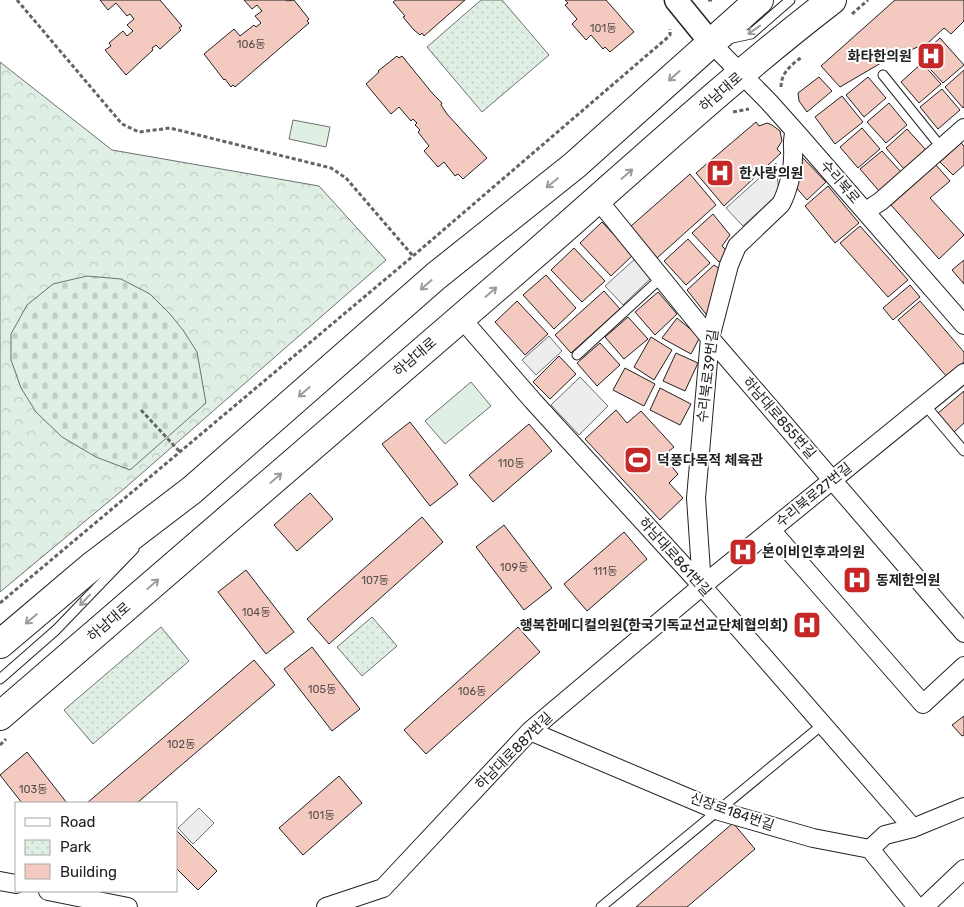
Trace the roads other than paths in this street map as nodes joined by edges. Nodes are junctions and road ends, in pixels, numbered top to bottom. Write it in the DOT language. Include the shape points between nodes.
graph roads {
  1 [pos="676,0"];
  2 [pos="759,0"];
  3 [pos="790,0"];
  4 [pos="820,0"];
  5 [pos="839,9"];
  6 [pos="711,43"];
  7 [pos="797,43"];
  8 [pos="741,74"];
  9 [pos="883,75"];
  10 [pos="964,128"];
  11 [pos="795,131"];
  12 [pos="941,147"];
  13 [pos="598,200"];
  14 [pos="866,211"];
  15 [pos="662,278"];
  16 [pos="461,318"];
  17 [pos="964,325"];
  18 [pos="710,338"];
  19 [pos="577,355"];
  20 [pos="964,374"];
  21 [pos="925,405"];
  22 [pos="964,451"];
  23 [pos="832,480"];
  24 [pos="192,490"];
  25 [pos="771,530"];
  26 [pos="702,586"];
  27 [pos="964,633"];
  28 [pos="0,644"];
  29 [pos="76,650"];
  30 [pos="964,666"];
  31 [pos="0,679"];
  32 [pos="0,704"];
  33 [pos="0,716"];
  34 [pos="822,725"];
  35 [pos="530,731"];
  36 [pos="964,807"];
  37 [pos="720,811"];
  38 [pos="913,828"];
  39 [pos="870,849"];
  40 [pos="964,869"];
  41 [pos="0,881"];
  42 [pos="15,884"];
  43 [pos="53,892"];
  44 [pos="128,907"];
  45 [pos="326,907"];
  46 [pos="601,907"];
  47 [pos="917,907"];
  48 [pos="924,907"];
  1 -- 6 [label="street"];
  2 -- 6 [label="main road"];
  3 -- 6 [label="lane, one-way" via="751,34"];
  4 -- 7 [label="lane"];
  5 -- 7 [label="main road, 하남대로"];
  6 -- 8 [label="street, 수리북로"];
  6 -- 24 [label="main road, one-way" via="575,164 436,276"];
  7 -- 8 [label="main road, 하남대로"];
  8 -- 11 [label="street, 수리북로"];
  13 -- 8 [label="main road, 하남대로, one-way"];
  9 -- 12 [label="lane"];
  10 -- 12 [label="street"];
  11 -- 14 [label="street, 수리북로"];
  11 -- 18 [label="street, 수리북로39번길" via="792,138 794,160 784,197 781,204 737,246 729,264"];
  12 -- 14 [label="street"];
  13 -- 15 [label="street, 하남대로855번길"];
  16 -- 13 [label="main road, 하남대로, one-way"];
  14 -- 17 [label="street, 수리북로"];
  15 -- 18 [label="street, 하남대로855번길"];
  15 -- 19 [label="lane"];
  16 -- 26 [label="street, 하남대로861번길"];
  29 -- 16 [label="main road, 하남대로, one-way"];
  18 -- 23 [label="street, 하남대로855번길"];
  18 -- 26 [label="street, 수리북로39번길" via="696,498"];
  20 -- 21 [label="street, 수리북로27번길"];
  21 -- 22 [label="lane"];
  21 -- 23 [label="street, 수리북로27번길"];
  23 -- 25 [label="street, 수리북로27번길"];
  23 -- 27 [label="street, 하남대로855번길"];
  24 -- 28 [label="main road, one-way" via="91,567"];
  24 -- 31 [label="lane, one-way" via="56,630"];
  25 -- 26 [label="street, 수리북로27번길"];
  25 -- 30 [label="street" via="923,704"];
  26 -- 34 [label="street, 하남대로861번길"];
  26 -- 35 [label="street, 하남대로887번길"];
  29 -- 32 [label="lane"];
  29 -- 33 [label="main road, 하남대로"];
  34 -- 37 [label="lane"];
  34 -- 38 [label="street, 하남대로861번길"];
  35 -- 37 [label="street, 신장로184번길"];
  35 -- 45 [label="street, 하남대로887번길" via="383,888"];
  36 -- 38 [label="street"];
  37 -- 39 [label="street, 신장로184번길" via="813,838"];
  37 -- 46 [label="lane"];
  38 -- 39 [label="street" via="886,835"];
  39 -- 47 [label="street"];
  40 -- 48 [label="street"];
  41 -- 42 [label="street"];
  43 -- 44 [label="street"];
}
